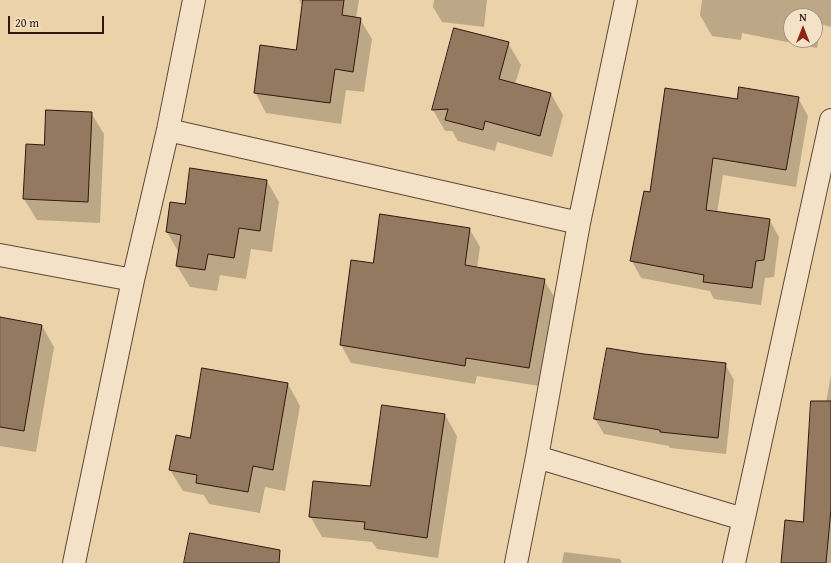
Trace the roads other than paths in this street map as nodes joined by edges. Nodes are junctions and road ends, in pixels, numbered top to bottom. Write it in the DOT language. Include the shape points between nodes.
graph roads {
  1 [pos="194,0"];
  2 [pos="626,0"];
  3 [pos="831,120"];
  4 [pos="168,130"];
  5 [pos="579,223"];
  6 [pos="0,255"];
  7 [pos="133,280"];
  8 [pos="537,458"];
  9 [pos="743,519"];
  10 [pos="74,563"];
  11 [pos="516,563"];
  12 [pos="734,563"];
  1 -- 4 [label="street"];
  2 -- 5 [label="street"];
  3 -- 9 [label="street"];
  4 -- 5 [label="street"];
  4 -- 7 [label="street"];
  5 -- 8 [label="street"];
  6 -- 7 [label="street"];
  7 -- 10 [label="street"];
  8 -- 9 [label="street"];
  8 -- 11 [label="street"];
  9 -- 12 [label="street"];
}
